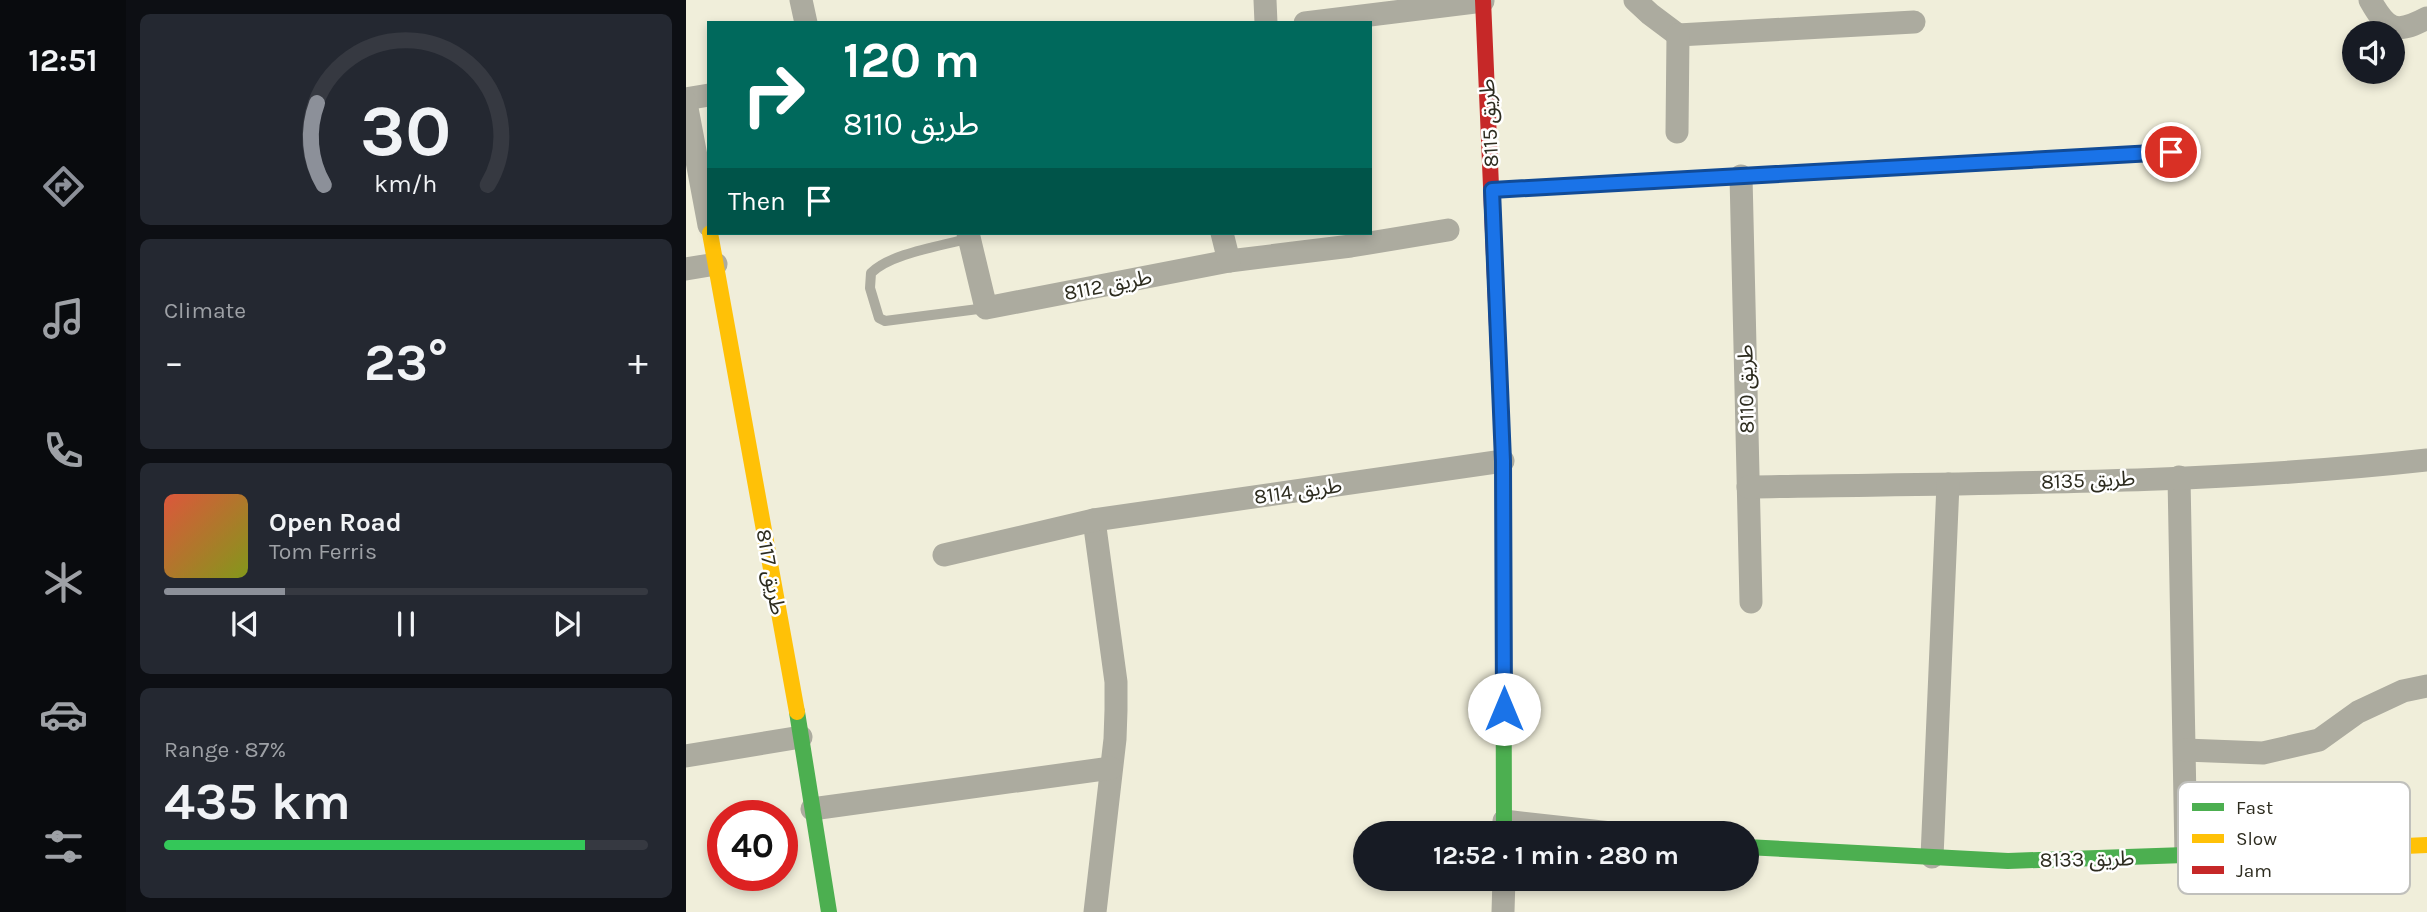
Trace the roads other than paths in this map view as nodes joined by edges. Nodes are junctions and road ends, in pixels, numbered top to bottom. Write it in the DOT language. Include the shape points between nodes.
graph roads {
  1 [pos="801,0"];
  2 [pos="1265,0"];
  3 [pos="1483,0"];
  4 [pos="1635,0"];
  5 [pos="2370,0"];
  6 [pos="2427,18"];
  7 [pos="806,21"];
  8 [pos="1266,21"];
  9 [pos="1320,21"];
  10 [pos="1914,22"];
  11 [pos="1678,35"];
  12 [pos="707,96"];
  13 [pos="686,101"];
  14 [pos="1677,132"];
  15 [pos="2171,152"];
  16 [pos="1741,176"];
  17 [pos="1492,190"];
  18 [pos="707,214"];
  19 [pos="1448,230"];
  20 [pos="710,235"];
  21 [pos="1222,235"];
  22 [pos="969,236"];
  23 [pos="1349,239"];
  24 [pos="1229,261"];
  25 [pos="716,264"];
  26 [pos="686,269"];
  27 [pos="986,308"];
  28 [pos="2427,460"];
  29 [pos="1503,461"];
  30 [pos="2179,477"];
  31 [pos="1948,484"];
  32 [pos="1748,487"];
  33 [pos="1094,520"];
  34 [pos="944,555"];
  35 [pos="1751,602"];
  36 [pos="2427,686"];
  37 [pos="801,737"];
  38 [pos="2185,750"];
  39 [pos="686,756"];
  40 [pos="1111,768"];
  41 [pos="2185,782"];
  42 [pos="812,810"];
  43 [pos="1504,821"];
  44 [pos="1759,848"];
  45 [pos="2178,856"];
  46 [pos="1932,857"];
  47 [pos="1504,891"];
  48 [pos="829,912"];
  49 [pos="1095,912"];
  50 [pos="1503,912"];
  1 -- 7 [label="street"];
  2 -- 8 [label="street"];
  3 -- 9 [label="street"];
  3 -- 17 [label="street, طريق 8115"];
  4 -- 11 [label="street"];
  5 -- 6 [label="street" via="2385,24 2394,28 2405,29"];
  10 -- 11 [label="street"];
  11 -- 14 [label="street"];
  12 -- 13 [label="street"];
  13 -- 18 [label="street"];
  15 -- 16 [label="street"];
  16 -- 17 [label="street"];
  16 -- 32 [label="street, طريق 8110"];
  17 -- 29 [label="street, طريق 8115"];
  19 -- 23 [label="street, طريق 8112"];
  20 -- 25 [label="street, طريق 8117"];
  21 -- 24 [label="street"];
  22 -- 27 [label="street, طريق 8112"];
  22 -- 27 [label="lane, طريق 8112" via="879,266 871,273 870,288 879,318 885,321"];
  23 -- 24 [label="street, طريق 8112"];
  24 -- 27 [label="street, طريق 8112"];
  25 -- 26 [label="street"];
  25 -- 37 [label="street, طريق 8117"];
  28 -- 30 [label="street, طريق 8135" via="2281,474"];
  29 -- 33 [label="street, طريق 8114"];
  29 -- 43 [label="street, طريق 8115"];
  30 -- 31 [label="street, طريق 8135"];
  30 -- 38 [label="street"];
  31 -- 32 [label="street, طريق 8135"];
  31 -- 46 [label="street"];
  32 -- 35 [label="street, طريق 8110"];
  33 -- 34 [label="street, طريق 8114"];
  33 -- 40 [label="street" via="1116,682"];
  36 -- 38 [label="street" via="2403,691 2358,712 2319,740 2263,753"];
  37 -- 39 [label="street"];
  37 -- 42 [label="street, طريق 8117"];
  38 -- 41 [label="street"];
  40 -- 42 [label="street"];
  40 -- 49 [label="street"];
  42 -- 48 [label="street, طريق 8117"];
  44 -- 46 [label="street, طريق 8133"];
  45 -- 46 [label="street, طريق 8133" via="2008,861"];
  47 -- 50 [label="street"];
}
